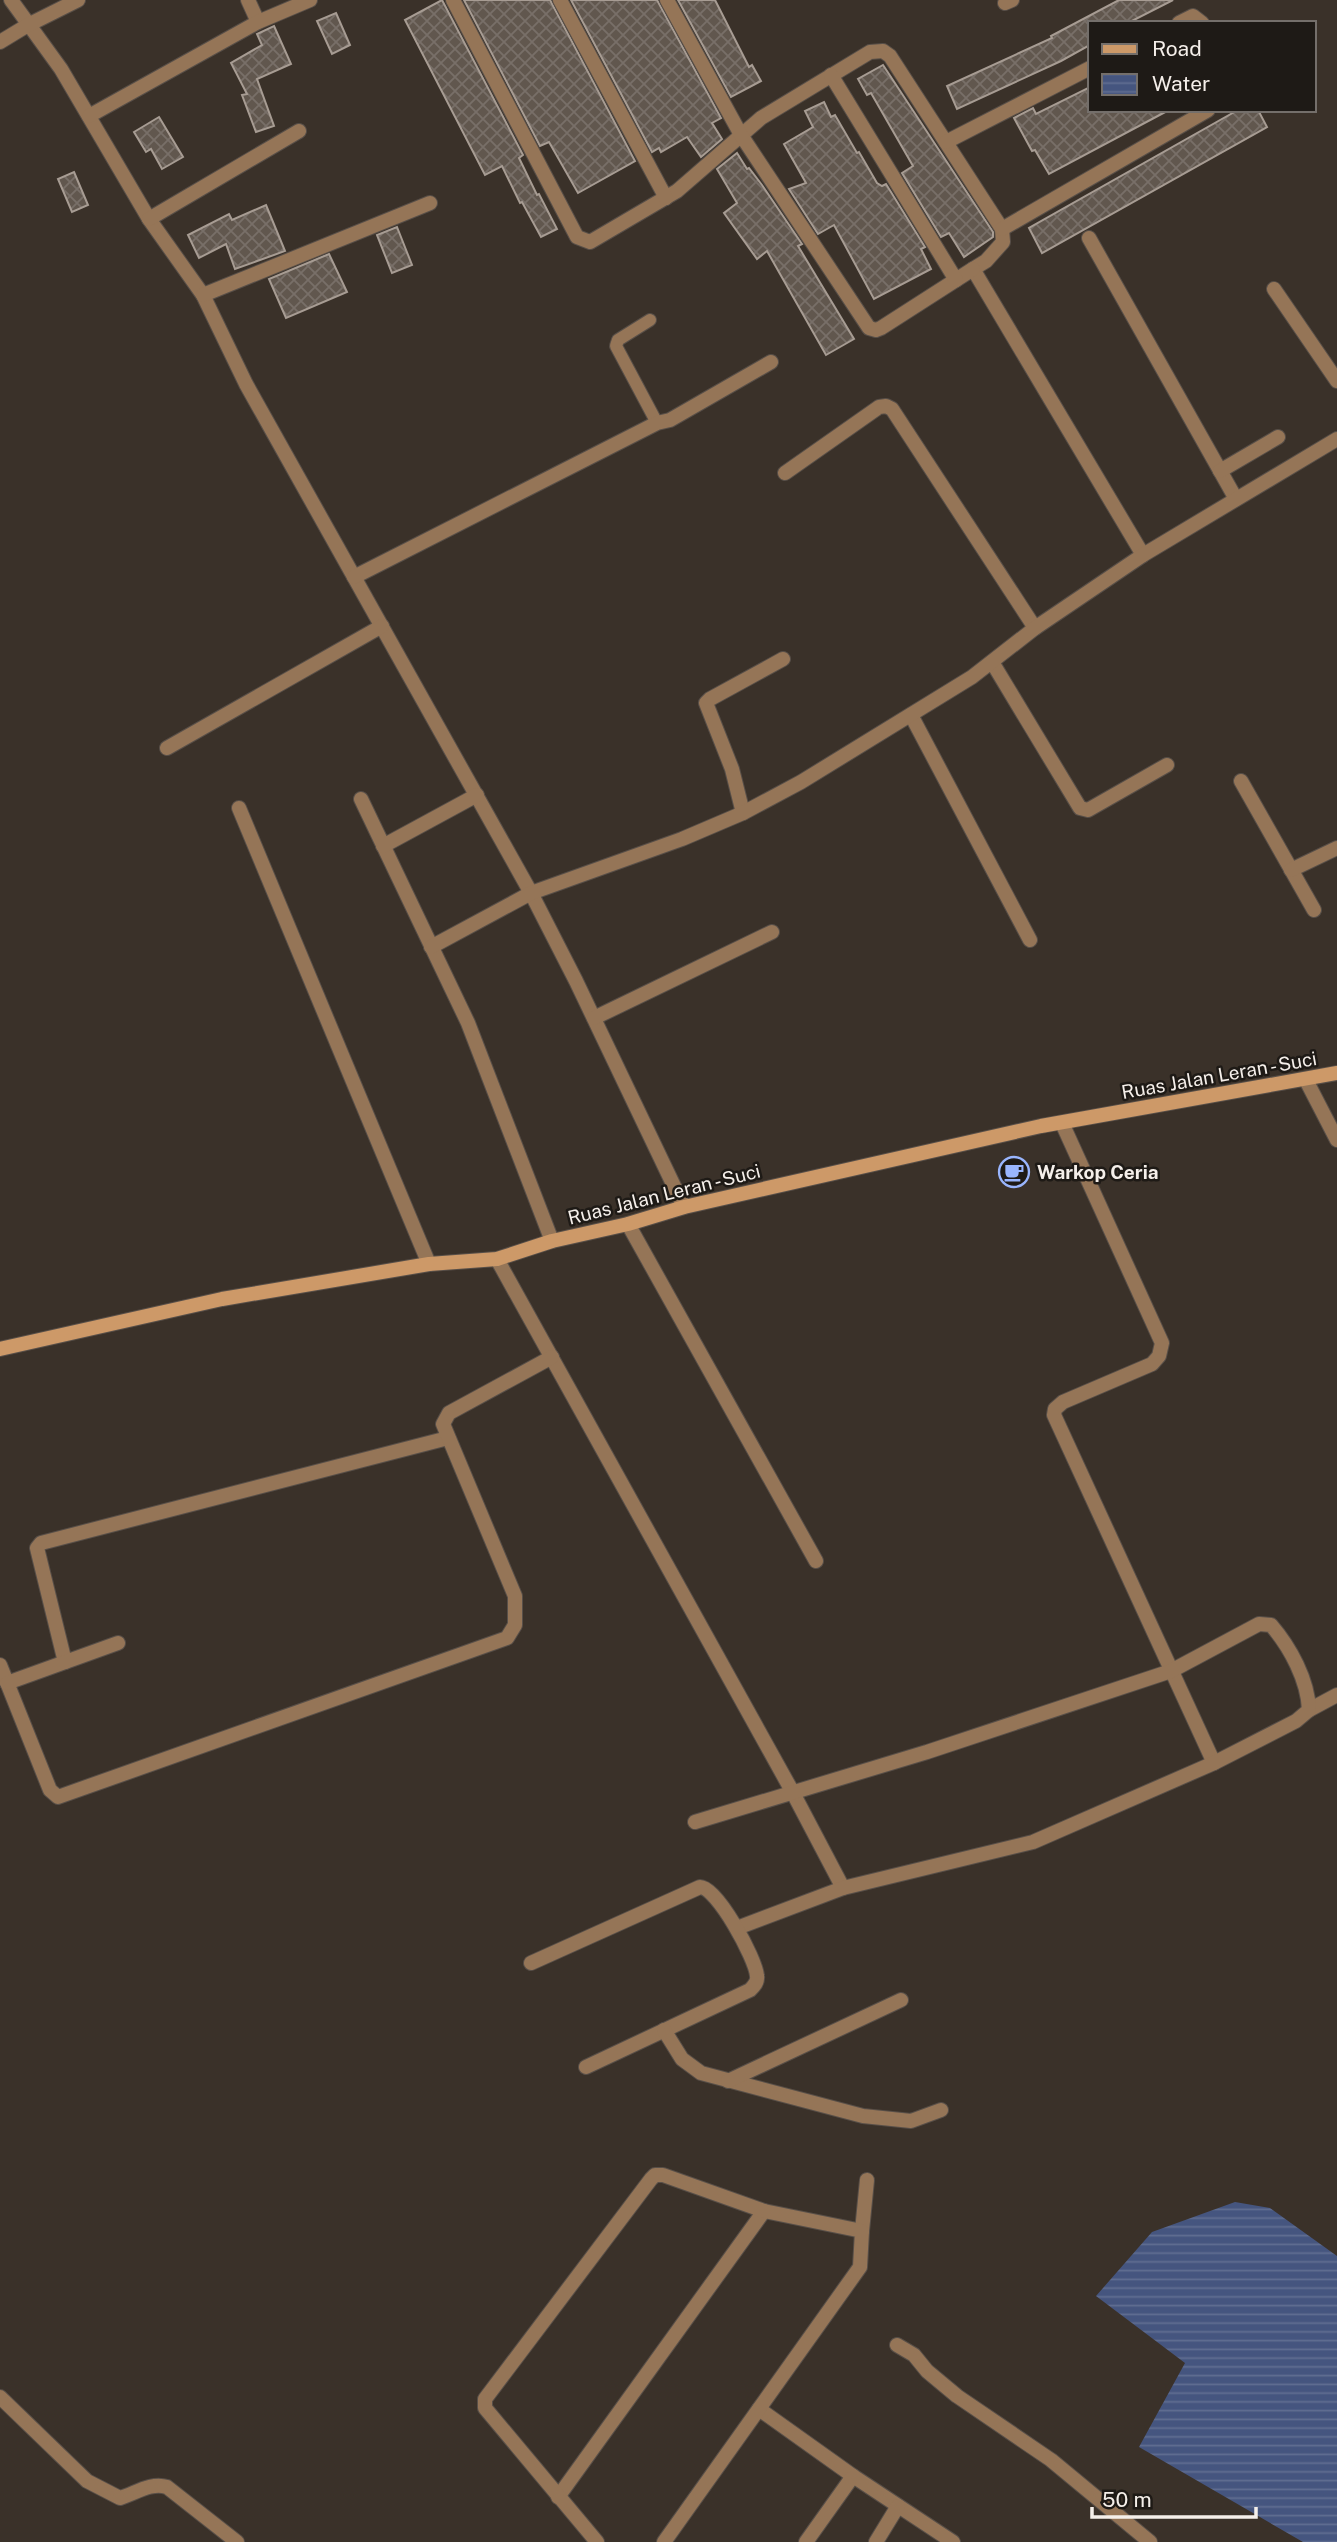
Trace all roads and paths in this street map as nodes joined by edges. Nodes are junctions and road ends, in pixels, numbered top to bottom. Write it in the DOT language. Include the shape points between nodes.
graph roads {
  1 [pos="11,0"];
  2 [pos="78,0"];
  3 [pos="248,0"];
  4 [pos="310,0"];
  5 [pos="453,0"];
  6 [pos="560,0"];
  7 [pos="667,0"];
  8 [pos="1183,21"];
  9 [pos="1199,21"];
  10 [pos="258,22"];
  11 [pos="28,25"];
  12 [pos="0,42"];
  13 [pos="1088,69"];
  14 [pos="831,75"];
  15 [pos="1205,112"];
  16 [pos="89,116"];
  17 [pos="299,131"];
  18 [pos="741,135"];
  19 [pos="946,142"];
  20 [pos="666,198"];
  21 [pos="430,203"];
  22 [pos="149,219"];
  23 [pos="1002,229"];
  24 [pos="1089,238"];
  25 [pos="973,270"];
  26 [pos="956,280"];
  27 [pos="1273,289"];
  28 [pos="203,295"];
  29 [pos="650,320"];
  30 [pos="771,362"];
  31 [pos="1337,381"];
  32 [pos="657,423"];
  33 [pos="1278,437"];
  34 [pos="1337,439"];
  35 [pos="1220,471"];
  36 [pos="785,474"];
  37 [pos="1236,499"];
  38 [pos="1143,555"];
  39 [pos="354,577"];
  40 [pos="382,626"];
  41 [pos="1035,628"];
  42 [pos="783,659"];
  43 [pos="992,662"];
  44 [pos="911,715"];
  45 [pos="167,748"];
  46 [pos="1167,765"];
  47 [pos="1241,781"];
  48 [pos="477,795"];
  49 [pos="361,799"];
  50 [pos="239,808"];
  51 [pos="743,813"];
  52 [pos="383,846"];
  53 [pos="1337,848"];
  54 [pos="1291,870"];
  55 [pos="531,893"];
  56 [pos="1314,910"];
  57 [pos="772,932"];
  58 [pos="1030,940"];
  59 [pos="431,947"];
  60 [pos="594,1018"];
  61 [pos="1337,1073"];
  62 [pos="1306,1080"];
  63 [pos="1062,1123"];
  64 [pos="1337,1140"];
  65 [pos="684,1207"];
  66 [pos="628,1224"];
  67 [pos="552,1241"];
  68 [pos="497,1259"];
  69 [pos="429,1264"];
  70 [pos="0,1349"];
  71 [pos="552,1357"];
  72 [pos="448,1438"];
  73 [pos="816,1561"];
  74 [pos="118,1643"];
  75 [pos="65,1662"];
  76 [pos="0,1665"];
  77 [pos="1171,1671"];
  78 [pos="7,1683"];
  79 [pos="1337,1695"];
  80 [pos="1309,1710"];
  81 [pos="1214,1763"];
  82 [pos="792,1791"];
  83 [pos="695,1822"];
  84 [pos="843,1888"];
  85 [pos="737,1928"];
  86 [pos="531,1964"];
  87 [pos="901,2000"];
  88 [pos="664,2030"];
  89 [pos="586,2067"];
  90 [pos="728,2081"];
  91 [pos="941,2110"];
  92 [pos="867,2180"];
  93 [pos="764,2211"];
  94 [pos="862,2231"];
  95 [pos="897,2346"];
  96 [pos="0,2398"];
  97 [pos="759,2409"];
  98 [pos="853,2476"];
  99 [pos="558,2497"];
  100 [pos="898,2506"];
  101 [pos="237,2542"];
  102 [pos="597,2542"];
  103 [pos="664,2542"];
  104 [pos="806,2542"];
  105 [pos="876,2542"];
  106 [pos="953,2542"];
  107 [pos="1149,2542"];
  1 -- 11 [label="street"];
  2 -- 11 [label="street"];
  3 -- 10 [label="street"];
  4 -- 10 [label="street"];
  5 -- 20 [label="street" via="578,237 590,242"];
  6 -- 20 [label="street"];
  7 -- 18 [label="street"];
  8 -- 9 [label="street" via="1193,16"];
  10 -- 16 [label="street"];
  11 -- 12 [label="street"];
  11 -- 16 [label="street"];
  13 -- 19 [label="street"];
  14 -- 18 [label="street"];
  14 -- 19 [label="street" via="870,52 883,51"];
  14 -- 26 [label="street"];
  15 -- 23 [label="street"];
  16 -- 22 [label="street"];
  17 -- 22 [label="street"];
  18 -- 20 [label="street"];
  18 -- 26 [label="street" via="872,330"];
  19 -- 23 [label="street"];
  21 -- 28 [label="street"];
  22 -- 28 [label="street"];
  23 -- 25 [label="street" via="1003,242"];
  24 -- 35 [label="street"];
  25 -- 26 [label="street"];
  25 -- 38 [label="street"];
  27 -- 31 [label="street"];
  28 -- 39 [label="street" via="246,384"];
  29 -- 32 [label="lane" via="618,340 616,346"];
  30 -- 32 [label="street"];
  32 -- 39 [label="street"];
  33 -- 35 [label="street"];
  34 -- 37 [label="street"];
  35 -- 37 [label="street"];
  36 -- 41 [label="street" via="879,407 892,409"];
  37 -- 38 [label="street"];
  38 -- 41 [label="street"];
  39 -- 40 [label="street"];
  40 -- 45 [label="street"];
  40 -- 48 [label="street"];
  41 -- 43 [label="street"];
  42 -- 51 [label="street" via="706,704 732,769"];
  43 -- 44 [label="street"];
  43 -- 46 [label="street" via="1080,808 1088,810"];
  44 -- 51 [label="street"];
  44 -- 58 [label="street"];
  47 -- 54 [label="street"];
  48 -- 52 [label="street"];
  48 -- 55 [label="street"];
  49 -- 52 [label="street"];
  50 -- 69 [label="street"];
  51 -- 55 [label="street"];
  52 -- 59 [label="street"];
  53 -- 54 [label="street"];
  54 -- 56 [label="street"];
  55 -- 59 [label="street"];
  55 -- 60 [label="street"];
  57 -- 60 [label="street"];
  59 -- 67 [label="street" via="468,1023"];
  60 -- 65 [label="street"];
  61 -- 62 [label="main road, Ruas Jalan Leran - Suci"];
  62 -- 63 [label="main road, Ruas Jalan Leran - Suci"];
  62 -- 64 [label="street"];
  63 -- 65 [label="main road, Ruas Jalan Leran - Suci"];
  63 -- 77 [label="street" via="1162,1343 1152,1364 1063,1402 1054,1415"];
  65 -- 66 [label="main road, Ruas Jalan Leran - Suci"];
  66 -- 67 [label="main road, Ruas Jalan Leran - Suci"];
  66 -- 73 [label="street"];
  67 -- 68 [label="main road, Ruas Jalan Leran - Suci"];
  68 -- 69 [label="main road, Ruas Jalan Leran - Suci"];
  68 -- 71 [label="street"];
  69 -- 70 [label="main road, Ruas Jalan Leran - Suci" via="222,1299"];
  71 -- 72 [label="street" via="449,1413 443,1424"];
  71 -- 82 [label="street"];
  72 -- 75 [label="street" via="41,1543 37,1548"];
  72 -- 78 [label="street" via="514,1596 515,1625 506,1638 58,1797 50,1790"];
  74 -- 75 [label="street"];
  75 -- 78 [label="street"];
  76 -- 78 [label="street"];
  77 -- 80 [label="street" via="1259,1624 1271,1625 1292,1656 1308,1693"];
  77 -- 81 [label="street"];
  77 -- 82 [label="street" via="927,1752"];
  79 -- 80 [label="street"];
  80 -- 81 [label="street"];
  81 -- 84 [label="street" via="1033,1842"];
  82 -- 83 [label="street"];
  82 -- 84 [label="street"];
  84 -- 85 [label="street"];
  85 -- 86 [label="street" via="710,1890 700,1887"];
  85 -- 88 [label="street" via="757,1976 756,1985"];
  87 -- 90 [label="street"];
  88 -- 89 [label="street"];
  88 -- 90 [label="street" via="682,2059 701,2073"];
  90 -- 91 [label="street" via="863,2116 911,2121"];
  92 -- 94 [label="street"];
  93 -- 94 [label="street"];
  93 -- 99 [label="street"];
  93 -- 99 [label="street" via="655,2175 488,2393 485,2408"];
  94 -- 97 [label="street" via="860,2267"];
  95 -- 107 [label="street" via="914,2355 957,2396 1051,2460"];
  96 -- 101 [label="street" via="87,2481 120,2498 151,2485 167,2487"];
  97 -- 98 [label="street"];
  97 -- 103 [label="street"];
  98 -- 100 [label="street"];
  98 -- 104 [label="street"];
  99 -- 102 [label="street"];
  100 -- 105 [label="street"];
  100 -- 106 [label="street"];
}
